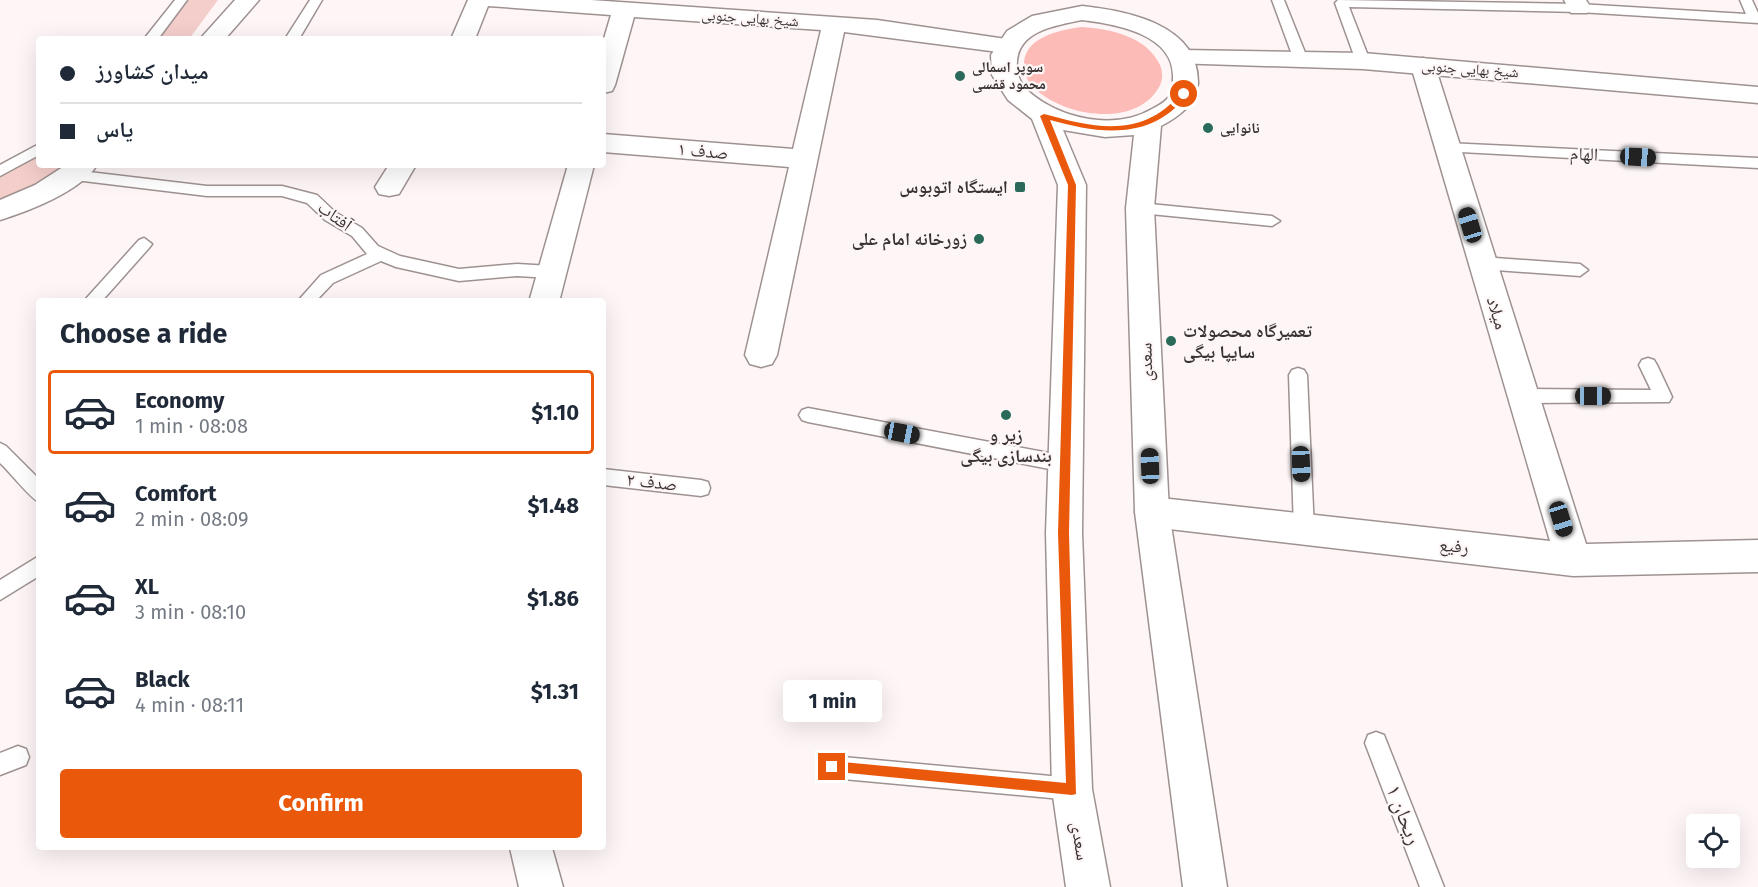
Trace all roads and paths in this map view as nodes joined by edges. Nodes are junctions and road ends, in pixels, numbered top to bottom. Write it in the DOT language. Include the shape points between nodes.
graph roads {
  1 [pos="181,0"];
  2 [pos="248,0"];
  3 [pos="316,0"];
  4 [pos="479,0"];
  5 [pos="492,0"];
  6 [pos="1278,0"];
  7 [pos="1746,0"];
  8 [pos="559,2"];
  9 [pos="1414,2"];
  10 [pos="1577,4"];
  11 [pos="1098,7"];
  12 [pos="624,9"];
  13 [pos="1036,10"];
  14 [pos="1756,19"];
  15 [pos="834,24"];
  16 [pos="153,36"];
  17 [pos="215,36"];
  18 [pos="294,36"];
  19 [pos="464,36"];
  20 [pos="1006,46"];
  21 [pos="1182,58"];
  22 [pos="1301,60"];
  23 [pos="1363,61"];
  24 [pos="1423,66"];
  25 [pos="606,74"];
  26 [pos="1758,95"];
  27 [pos="1044,116"];
  28 [pos="1148,123"];
  29 [pos="606,143"];
  30 [pos="1447,148"];
  31 [pos="36,151"];
  32 [pos="803,159"];
  33 [pos="1758,163"];
  34 [pos="580,168"];
  35 [pos="78,170"];
  36 [pos="0,171"];
  37 [pos="1140,208"];
  38 [pos="0,210"];
  39 [pos="1272,221"];
  40 [pos="144,244"];
  41 [pos="381,254"];
  42 [pos="1482,263"];
  43 [pos="1580,270"];
  44 [pos="552,272"];
  45 [pos="95,298"];
  46 [pos="309,298"];
  47 [pos="545,298"];
  48 [pos="761,355"];
  49 [pos="1648,366"];
  50 [pos="1298,375"];
  51 [pos="1523,396"];
  52 [pos="808,415"];
  53 [pos="0,451"];
  54 [pos="1065,464"];
  55 [pos="606,477"];
  56 [pos="701,488"];
  57 [pos="36,489"];
  58 [pos="1152,512"];
  59 [pos="1304,530"];
  60 [pos="1758,556"];
  61 [pos="1573,560"];
  62 [pos="36,567"];
  63 [pos="0,591"];
  64 [pos="1376,743"];
  65 [pos="832,767"];
  66 [pos="1072,789"];
  67 [pos="532,850"];
  68 [pos="541,887"];
  69 [pos="1088,887"];
  70 [pos="1204,887"];
  71 [pos="1432,887"];
  1 -- 16 [label="lane"];
  2 -- 17 [label="street"];
  3 -- 18 [label="lane"];
  4 -- 19 [label="street"];
  5 -- 8 [label="street, شیخ بهایی جنوبی"];
  6 -- 22 [label="lane"];
  7 -- 14 [label="lane"];
  8 -- 12 [label="street, شیخ بهایی جنوبی"];
  9 -- 10 [label="lane"];
  9 -- 23 [label="lane" via="1341,3"];
  10 -- 14 [label="lane"];
  11 -- 13 [label="street" via="1082,13"];
  11 -- 21 [label="street" via="1151,30 1170,42"];
  12 -- 15 [label="street, شیخ بهایی جنوبی"];
  12 -- 25 [label="street"];
  13 -- 20 [label="street"];
  15 -- 20 [label="street, شیخ بهایی جنوبی"];
  15 -- 32 [label="street"];
  20 -- 27 [label="street" via="1001,64 1006,83 1021,101"];
  21 -- 22 [label="street, شیخ بهایی جنوبی"];
  21 -- 28 [label="street" via="1188,76 1184,94 1170,111"];
  22 -- 23 [label="street, شیخ بهایی جنوبی"];
  23 -- 24 [label="street, شیخ بهایی جنوبی"];
  24 -- 26 [label="street, شیخ بهایی جنوبی"];
  24 -- 30 [label="street, میلاد"];
  27 -- 28 [label="street" via="1088,128 1119,129"];
  27 -- 54 [label="street, سعدی" via="1072,185"];
  28 -- 37 [label="street, سعدی"];
  29 -- 32 [label="street, صدف ۱"];
  30 -- 33 [label="lane, الهام"];
  30 -- 42 [label="street, میلاد"];
  31 -- 36 [label="lane"];
  32 -- 48 [label="street"];
  34 -- 44 [label="street"];
  35 -- 38 [label="street" via="23,202"];
  35 -- 41 [label="lane, آفتاب" via="207,191 282,191 312,199"];
  37 -- 39 [label="lane"];
  37 -- 58 [label="street, سعدی"];
  40 -- 45 [label="lane"];
  41 -- 44 [label="lane, آفتاب" via="459,275 518,270"];
  41 -- 46 [label="lane" via="327,279"];
  42 -- 43 [label="lane"];
  42 -- 51 [label="street, میلاد"];
  44 -- 47 [label="street"];
  49 -- 51 [label="lane" via="1663,397"];
  50 -- 59 [label="lane"];
  51 -- 61 [label="street, میلاد"];
  52 -- 54 [label="lane"];
  53 -- 57 [label="lane"];
  54 -- 66 [label="street, سعدی"];
  55 -- 56 [label="lane, صدف ۲"];
  58 -- 59 [label="street, رفیع"];
  58 -- 70 [label="street, سعدی"];
  59 -- 61 [label="street, رفیع"];
  60 -- 61 [label="street, رفیع"];
  62 -- 63 [label="lane"];
  64 -- 71 [label="lane, ریحان ۱"];
  65 -- 66 [label="lane"];
  66 -- 69 [label="street, سعدی"];
  67 -- 68 [label="street"];
}
